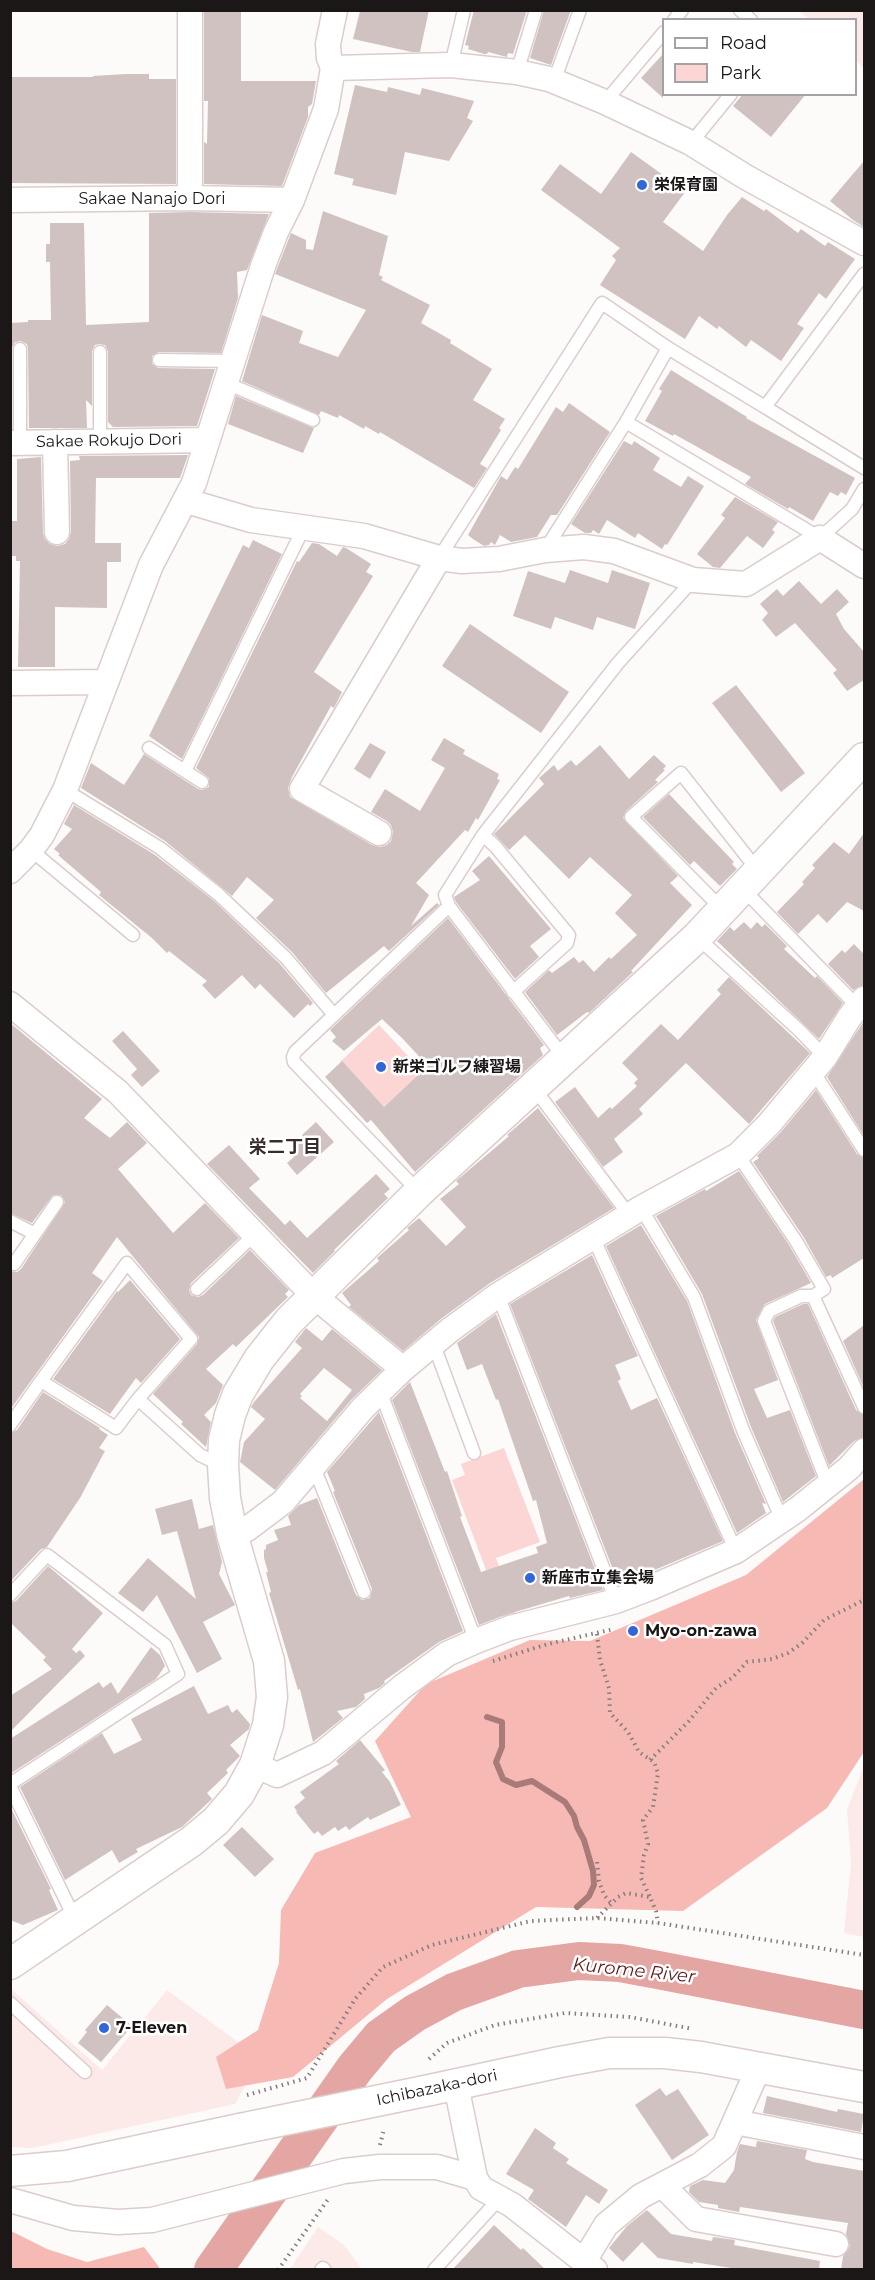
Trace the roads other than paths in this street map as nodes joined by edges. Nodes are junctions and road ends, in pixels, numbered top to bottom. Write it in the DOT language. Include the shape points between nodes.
graph roads {
  1 [pos="190,10"];
  2 [pos="335,10"];
  3 [pos="464,10"];
  4 [pos="536,10"];
  5 [pos="580,10"];
  6 [pos="662,33"];
  7 [pos="451,65"];
  8 [pos="333,68"];
  9 [pos="517,72"];
  10 [pos="554,81"];
  11 [pos="728,96"];
  12 [pos="605,102"];
  13 [pos="691,143"];
  14 [pos="190,198"];
  15 [pos="10,200"];
  16 [pos="292,200"];
  17 [pos="864,243"];
  18 [pos="864,274"];
  19 [pos="668,348"];
  20 [pos="20,349"];
  21 [pos="100,352"];
  22 [pos="159,360"];
  23 [pos="234,361"];
  24 [pos="226,383"];
  25 [pos="765,407"];
  26 [pos="313,420"];
  27 [pos="626,422"];
  28 [pos="207,440"];
  29 [pos="100,441"];
  30 [pos="56,442"];
  31 [pos="15,443"];
  32 [pos="864,468"];
  33 [pos="864,489"];
  34 [pos="187,501"];
  35 [pos="304,527"];
  36 [pos="57,532"];
  37 [pos="819,537"];
  38 [pos="545,550"];
  39 [pos="439,558"];
  40 [pos="864,566"];
  41 [pos="693,580"];
  42 [pos="10,682"];
  43 [pos="105,682"];
  44 [pos="149,748"];
  45 [pos="864,758"];
  46 [pos="185,771"];
  47 [pos="202,782"];
  48 [pos="65,789"];
  49 [pos="379,833"];
  50 [pos="483,835"];
  51 [pos="31,850"];
  52 [pos="10,871"];
  53 [pos="742,890"];
  54 [pos="449,906"];
  55 [pos="133,935"];
  56 [pos="697,937"];
  57 [pos="513,992"];
  58 [pos="861,1003"];
  59 [pos="10,1004"];
  60 [pos="334,1015"];
  61 [pos="565,1060"];
  62 [pos="819,1064"];
  63 [pos="534,1088"];
  64 [pos="864,1150"];
  65 [pos="738,1155"];
  66 [pos="419,1192"];
  67 [pos="57,1202"];
  68 [pos="635,1211"];
  69 [pos="10,1221"];
  70 [pos="35,1234"];
  71 [pos="255,1234"];
  72 [pos="593,1237"];
  73 [pos="14,1264"];
  74 [pos="197,1289"];
  75 [pos="498,1295"];
  76 [pos="314,1296"];
  77 [pos="813,1296"];
  78 [pos="434,1345"];
  79 [pos="403,1370"];
  80 [pos="41,1381"];
  81 [pos="380,1391"];
  82 [pos="138,1399"];
  83 [pos="864,1407"];
  84 [pos="10,1425"];
  85 [pos="864,1451"];
  86 [pos="474,1453"];
  87 [pos="222,1465"];
  88 [pos="313,1465"];
  89 [pos="828,1485"];
  90 [pos="782,1520"];
  91 [pos="232,1534"];
  92 [pos="736,1551"];
  93 [pos="364,1592"];
  94 [pos="10,1595"];
  95 [pos="616,1601"];
  96 [pos="481,1652"];
  97 [pos="255,1765"];
  98 [pos="10,1785"];
  99 [pos="75,1920"];
  100 [pos="10,1964"];
  101 [pos="10,2003"];
  102 [pos="759,2067"];
  103 [pos="85,2072"];
  104 [pos="864,2087"];
  105 [pos="443,2088"];
  106 [pos="735,2122"];
  107 [pos="864,2147"];
  108 [pos="10,2171"];
  109 [pos="475,2178"];
  110 [pos="662,2185"];
  111 [pos="499,2199"];
  112 [pos="10,2200"];
  113 [pos="836,2244"];
  114 [pos="589,2265"];
  115 [pos="434,2270"];
  1 -- 14 [label="street"];
  2 -- 8 [label="street" via="328,44"];
  3 -- 7 [label="lane"];
  4 -- 9 [label="lane"];
  5 -- 10 [label="lane"];
  6 -- 12 [label="lane"];
  7 -- 8 [label="street"];
  7 -- 9 [label="street"];
  8 -- 16 [label="street" via="326,109"];
  9 -- 10 [label="street"];
  10 -- 12 [label="street"];
  11 -- 13 [label="lane"];
  12 -- 13 [label="street"];
  13 -- 17 [label="street"];
  14 -- 15 [label="street, Sakae Nanajo Dori"];
  14 -- 16 [label="street, Sakae Nanajo Dori"];
  16 -- 23 [label="street" via="263,266"];
  18 -- 25 [label="lane"];
  19 -- 25 [label="lane"];
  19 -- 27 [label="lane"];
  19 -- 39 [label="lane" via="602,303"];
  20 -- 31 [label="lane"];
  21 -- 29 [label="lane"];
  22 -- 23 [label="lane"];
  23 -- 24 [label="street"];
  24 -- 26 [label="lane"];
  24 -- 28 [label="street"];
  25 -- 32 [label="lane"];
  27 -- 37 [label="lane"];
  27 -- 38 [label="lane"];
  28 -- 29 [label="street, Sakae Rokujo Dori"];
  28 -- 34 [label="street"];
  29 -- 30 [label="street, Sakae Rokujo Dori"];
  30 -- 31 [label="street, Sakae Rokujo Dori"];
  30 -- 36 [label="street"];
  33 -- 37 [label="lane" via="852,509"];
  34 -- 35 [label="street" via="251,520"];
  34 -- 43 [label="street" via="151,565"];
  35 -- 39 [label="street" via="364,536"];
  35 -- 46 [label="lane"];
  37 -- 40 [label="street"];
  37 -- 41 [label="street" via="746,584"];
  38 -- 39 [label="street" via="499,559"];
  38 -- 41 [label="street" via="614,550"];
  39 -- 49 [label="street" via="302,789"];
  41 -- 50 [label="lane" via="618,663"];
  42 -- 43 [label="street"];
  43 -- 48 [label="street"];
  44 -- 46 [label="lane"];
  45 -- 53 [label="street"];
  46 -- 47 [label="lane"];
  48 -- 51 [label="street"];
  48 -- 60 [label="lane" via="160,848 218,894 286,958"];
  50 -- 54 [label="lane" via="445,895"];
  50 -- 57 [label="lane" via="569,935 567,943"];
  51 -- 52 [label="street"];
  51 -- 55 [label="lane"];
  53 -- 53 [label="lane" via="631,817 681,773"];
  53 -- 56 [label="street"];
  53 -- 58 [label="lane"];
  54 -- 57 [label="lane"];
  54 -- 60 [label="lane"];
  56 -- 61 [label="street"];
  56 -- 62 [label="lane" via="800,1031"];
  57 -- 61 [label="lane"];
  58 -- 62 [label="street"];
  59 -- 71 [label="street" via="118,1092"];
  60 -- 66 [label="lane" via="295,1052 294,1062"];
  61 -- 63 [label="street"];
  62 -- 64 [label="lane"];
  62 -- 65 [label="street"];
  63 -- 66 [label="street"];
  63 -- 68 [label="lane"];
  65 -- 68 [label="street"];
  65 -- 77 [label="lane" via="824,1289"];
  66 -- 76 [label="street"];
  67 -- 70 [label="lane"];
  68 -- 72 [label="street"];
  68 -- 90 [label="lane" via="694,1297 743,1430"];
  69 -- 70 [label="lane"];
  70 -- 73 [label="lane"];
  71 -- 74 [label="lane"];
  71 -- 76 [label="street"];
  72 -- 75 [label="street"];
  72 -- 92 [label="lane"];
  75 -- 78 [label="street"];
  75 -- 95 [label="lane"];
  76 -- 79 [label="street"];
  76 -- 87 [label="street" via="259,1359 238,1394 224,1440"];
  77 -- 83 [label="lane"];
  77 -- 89 [label="lane" via="801,1296 769,1311 764,1321"];
  78 -- 79 [label="street"];
  78 -- 86 [label="lane"];
  79 -- 81 [label="street"];
  80 -- 82 [label="lane" via="116,1428"];
  80 -- 82 [label="lane" via="127,1263 191,1339"];
  80 -- 84 [label="lane"];
  81 -- 88 [label="street"];
  81 -- 96 [label="lane"];
  82 -- 87 [label="lane" via="200,1455"];
  85 -- 89 [label="street"];
  87 -- 91 [label="street"];
  88 -- 91 [label="street" via="282,1502 247,1529"];
  88 -- 93 [label="lane"];
  89 -- 90 [label="street"];
  90 -- 92 [label="street"];
  91 -- 97 [label="street" via="269,1660 272,1697"];
  92 -- 95 [label="street"];
  94 -- 98 [label="lane" via="47,1555 165,1645 178,1674"];
  95 -- 96 [label="street" via="510,1628"];
  96 -- 97 [label="street" via="447,1654 323,1753 277,1775"];
  97 -- 99 [label="street" via="239,1794 216,1821"];
  98 -- 99 [label="lane"];
  99 -- 100 [label="street"];
  101 -- 103 [label="lane"];
  102 -- 104 [label="street, Ichibazaka-dori"];
  102 -- 105 [label="street, Ichibazaka-dori" via="665,2053 609,2053"];
  102 -- 106 [label="street"];
  105 -- 108 [label="street, Ichibazaka-dori, bridge" via="67,2166"];
  105 -- 109 [label="street"];
  106 -- 107 [label="street"];
  106 -- 110 [label="street" via="724,2146 700,2165"];
  109 -- 111 [label="street"];
  109 -- 112 [label="street" via="437,2167 344,2171 152,2220 118,2222 73,2218"];
  110 -- 113 [label="street" via="696,2219"];
  110 -- 114 [label="street" via="640,2196 606,2225"];
  111 -- 114 [label="street"];
  111 -- 115 [label="lane"];
}
